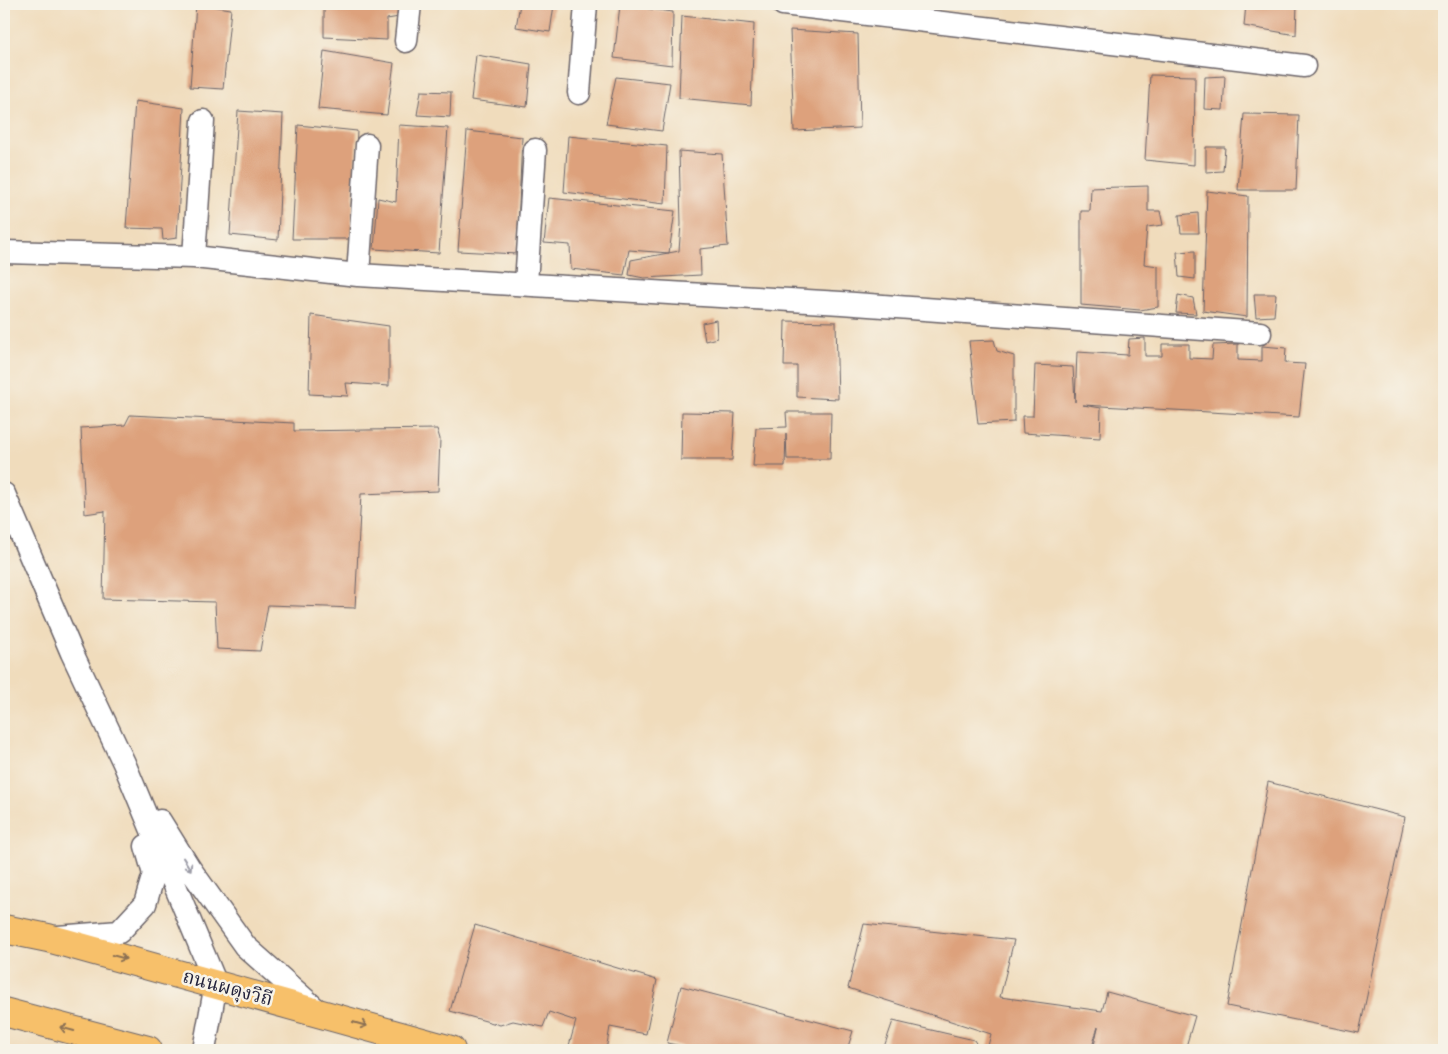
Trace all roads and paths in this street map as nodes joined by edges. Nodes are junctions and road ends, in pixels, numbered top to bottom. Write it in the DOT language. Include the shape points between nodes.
graph roads {
  1 [pos="410,4"];
  2 [pos="586,4"];
  3 [pos="783,4"];
  4 [pos="406,41"];
  5 [pos="1304,66"];
  6 [pos="579,93"];
  7 [pos="203,121"];
  8 [pos="367,145"];
  9 [pos="535,150"];
  10 [pos="4,252"];
  11 [pos="194,256"];
  12 [pos="358,275"];
  13 [pos="526,283"];
  14 [pos="1260,333"];
  15 [pos="4,494"];
  16 [pos="124,763"];
  17 [pos="4,929"];
  18 [pos="48,938"];
  19 [pos="216,984"];
  20 [pos="4,1012"];
  21 [pos="319,1012"];
  22 [pos="148,1050"];
  23 [pos="204,1050"];
  24 [pos="451,1050"];
  1 -- 4 [label="street"];
  2 -- 6 [label="street"];
  3 -- 5 [label="street"];
  7 -- 11 [label="street"];
  8 -- 12 [label="street"];
  9 -- 13 [label="street"];
  10 -- 11 [label="street"];
  11 -- 12 [label="street"];
  12 -- 13 [label="street"];
  13 -- 14 [label="street"];
  15 -- 16 [label="street" via="72,653"];
  16 -- 18 [label="street" via="154,874 145,904 119,932"];
  16 -- 19 [label="street"];
  16 -- 21 [label="street, one-way" via="190,869 245,946"];
  17 -- 18 [label="main road, ถนนผดุงวิถี"];
  18 -- 19 [label="main road, ถนนผดุงวิถี, one-way"];
  19 -- 21 [label="main road, ถนนผดุงวิถี"];
  19 -- 23 [label="street"];
  22 -- 20 [label="main road, one-way"];
  21 -- 24 [label="main road, ถนนผดุงวิถี, one-way"];
}
